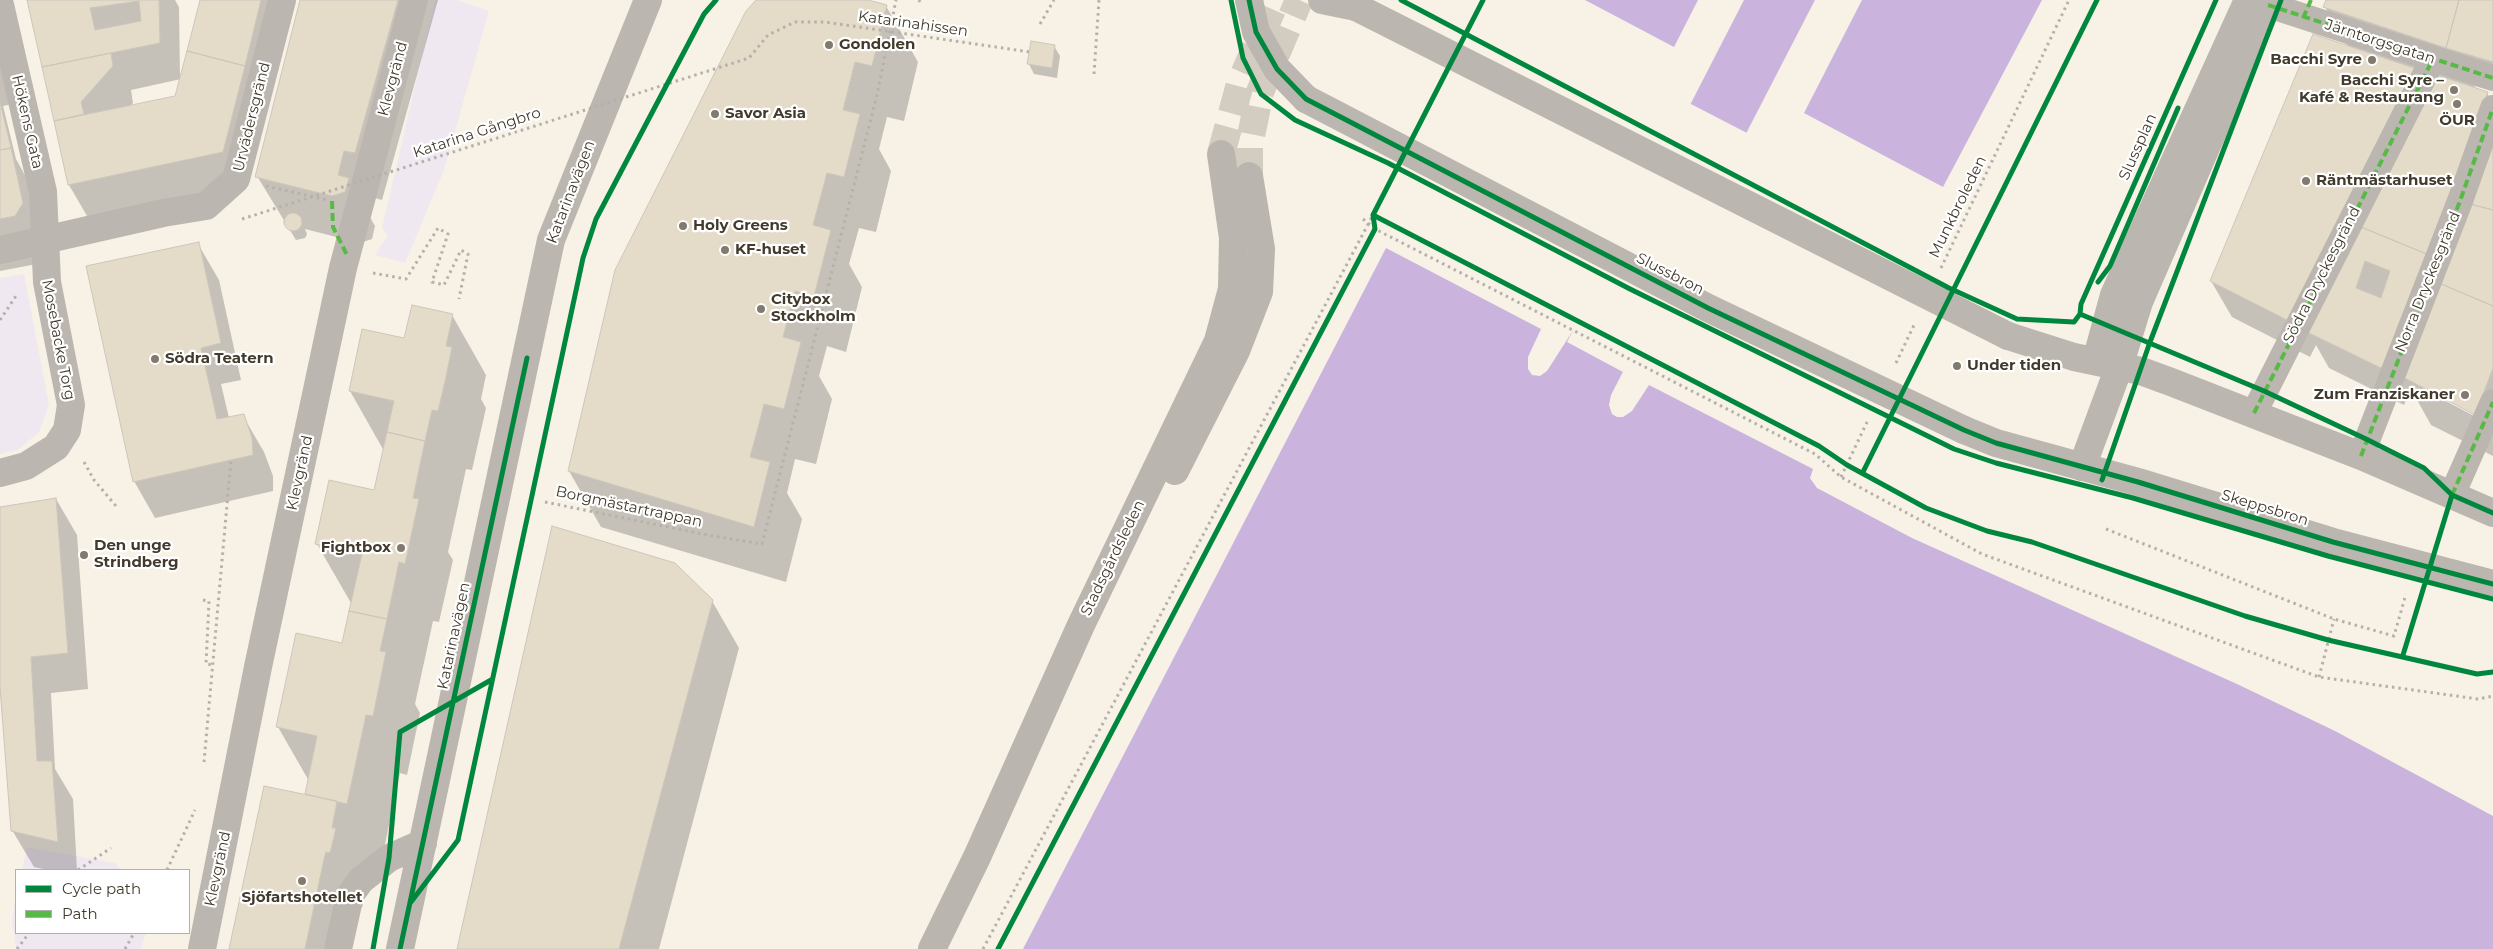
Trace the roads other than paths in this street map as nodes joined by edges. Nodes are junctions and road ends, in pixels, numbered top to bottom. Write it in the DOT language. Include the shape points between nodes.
graph roads {
  1 [pos="282,0"];
  2 [pos="414,0"];
  3 [pos="648,0"];
  4 [pos="1249,0"];
  5 [pos="1322,0"];
  6 [pos="2262,2"];
  7 [pos="1354,3"];
  8 [pos="0,5"];
  9 [pos="2307,9"];
  10 [pos="2433,59"];
  11 [pos="2493,78"];
  12 [pos="2493,108"];
  13 [pos="1221,154"];
  14 [pos="1249,176"];
  15 [pos="43,242"];
  16 [pos="0,250"];
  17 [pos="2096,362"];
  18 [pos="2493,402"];
  19 [pos="2254,412"];
  20 [pos="2030,453"];
  21 [pos="2361,456"];
  22 [pos="2082,467"];
  23 [pos="0,472"];
  24 [pos="2452,495"];
  25 [pos="2493,513"];
  26 [pos="2493,584"];
  27 [pos="423,843"];
  28 [pos="202,949"];
  29 [pos="338,949"];
  30 [pos="400,949"];
  31 [pos="932,949"];
  32 [pos="949,949"];
  1 -- 15 [label="street, Urvädersgränd" via="236,179 206,206"];
  2 -- 28 [label="street, Klevgränd" via="343,268"];
  3 -- 27 [label="street, Katarinavägen" via="551,240"];
  4 -- 20 [label="street, Slussbron, bridge" via="1256,32 1277,69 1306,99 1708,308 1964,430"];
  5 -- 7 [label="street"];
  6 -- 9 [label="street, Järntorgsgatan"];
  6 -- 17 [label="street" via="2139,302"];
  7 -- 17 [label="street, bridge" via="2008,336"];
  8 -- 15 [label="street, Hökens Gata" via="43,192"];
  9 -- 10 [label="street, Järntorgsgatan"];
  10 -- 11 [label="street, Järntorgsgatan"];
  10 -- 19 [label="street, Södra Dryckesgränd"];
  12 -- 21 [label="street, Norra Dryckesgränd"];
  13 -- 31 [label="main road, Stadsgårdsleden" via="1233,246 1232,289 1218,341 1081,625 977,858"];
  14 -- 32 [label="main road, Stadsgårdsleden" via="1261,249 1258,292 1236,351 1092,637"];
  15 -- 16 [label="street"];
  15 -- 23 [label="street, Mosebacke Torg" via="46,282 71,405 67,430 56,446 26,466"];
  17 -- 19 [label="street" via="2141,371"];
  17 -- 22 [label="street"];
  18 -- 24 [label="street"];
  19 -- 21 [label="street"];
  20 -- 22 [label="street, Skeppsbron"];
  21 -- 24 [label="street"];
  22 -- 26 [label="street, Skeppsbron" via="2333,542"];
  24 -- 25 [label="street"];
  27 -- 29 [label="street" via="389,858 361,880 350,895"];
  27 -- 30 [label="street, Katarinavägen"];
}
